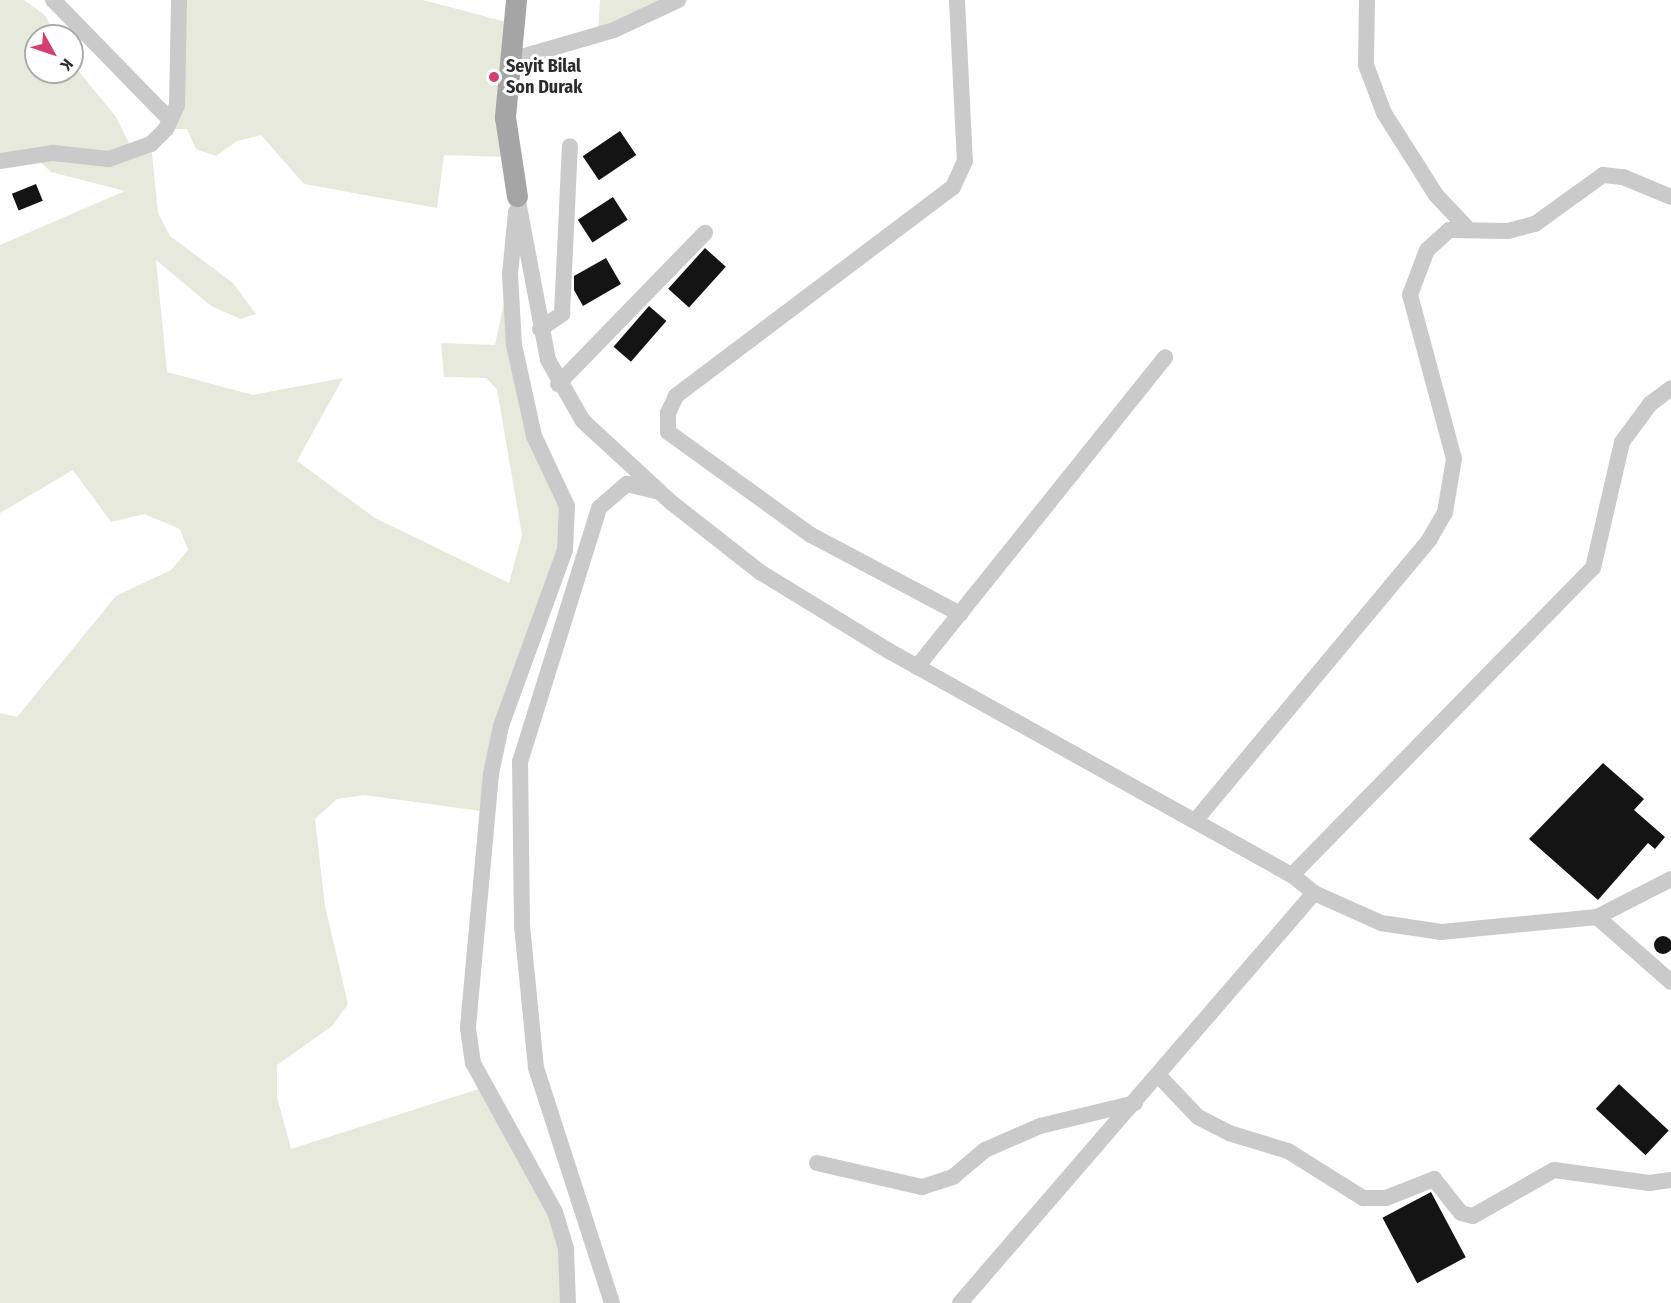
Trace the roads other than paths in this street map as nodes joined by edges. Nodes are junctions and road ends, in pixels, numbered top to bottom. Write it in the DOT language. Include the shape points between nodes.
graph roads {
  1 [pos="53,0"];
  2 [pos="179,0"];
  3 [pos="516,0"];
  4 [pos="957,0"];
  5 [pos="1367,0"];
  6 [pos="676,1"];
  7 [pos="511,60"];
  8 [pos="170,120"];
  9 [pos="570,146"];
  10 [pos="0,161"];
  11 [pos="517,196"];
  12 [pos="1671,197"];
  13 [pos="1466,227"];
  14 [pos="705,233"];
  15 [pos="540,329"];
  16 [pos="1165,357"];
  17 [pos="558,384"];
  18 [pos="1671,388"];
  19 [pos="660,492"];
  20 [pos="960,614"];
  21 [pos="917,667"];
  22 [pos="1195,821"];
  23 [pos="1292,875"];
  24 [pos="1671,879"];
  25 [pos="1314,893"];
  26 [pos="1597,917"];
  27 [pos="1671,982"];
  28 [pos="1158,1076"];
  29 [pos="1135,1103"];
  30 [pos="817,1163"];
  31 [pos="1671,1180"];
  32 [pos="568,1303"];
  33 [pos="612,1303"];
  34 [pos="960,1303"];
  1 -- 8 [label="street"];
  2 -- 8 [label="street" via="177,105"];
  3 -- 7 [label="main road"];
  4 -- 20 [label="street" via="965,161 953,187 684,389 668,413 668,432 811,536"];
  5 -- 13 [label="street" via="1366,64 1384,113 1436,195"];
  6 -- 7 [label="street" via="614,30"];
  7 -- 11 [label="main road" via="505,117"];
  8 -- 10 [label="street" via="151,144 109,159 53,153"];
  9 -- 15 [label="street" via="562,314"];
  11 -- 15 [label="street"];
  11 -- 32 [label="street" via="510,274 514,345 534,436 567,506 565,550 501,726 491,774 468,1028 472,1063 555,1212 566,1249"];
  12 -- 13 [label="street" via="1623,177 1603,175 1535,224 1508,231"];
  13 -- 22 [label="street" via="1449,230 1427,250 1410,295 1454,459 1445,512 1429,540"];
  14 -- 17 [label="street"];
  15 -- 17 [label="street"];
  16 -- 20 [label="street"];
  17 -- 19 [label="street" via="583,421"];
  18 -- 23 [label="street" via="1650,404 1622,442 1593,568"];
  19 -- 21 [label="street" via="760,572"];
  19 -- 33 [label="street" via="627,484 599,508 520,762 522,924 536,1068"];
  20 -- 21 [label="street"];
  21 -- 22 [label="street"];
  22 -- 23 [label="street"];
  23 -- 25 [label="street"];
  24 -- 26 [label="street"];
  25 -- 26 [label="street" via="1381,923 1441,932"];
  25 -- 28 [label="street"];
  26 -- 27 [label="street"];
  28 -- 29 [label="street"];
  28 -- 31 [label="street" via="1198,1117 1229,1133 1288,1151 1363,1198 1386,1198 1434,1179 1461,1214 1473,1216 1554,1170 1649,1183"];
  29 -- 30 [label="street" via="1040,1126 985,1150 953,1177 922,1187"];
  29 -- 34 [label="street"];
}
